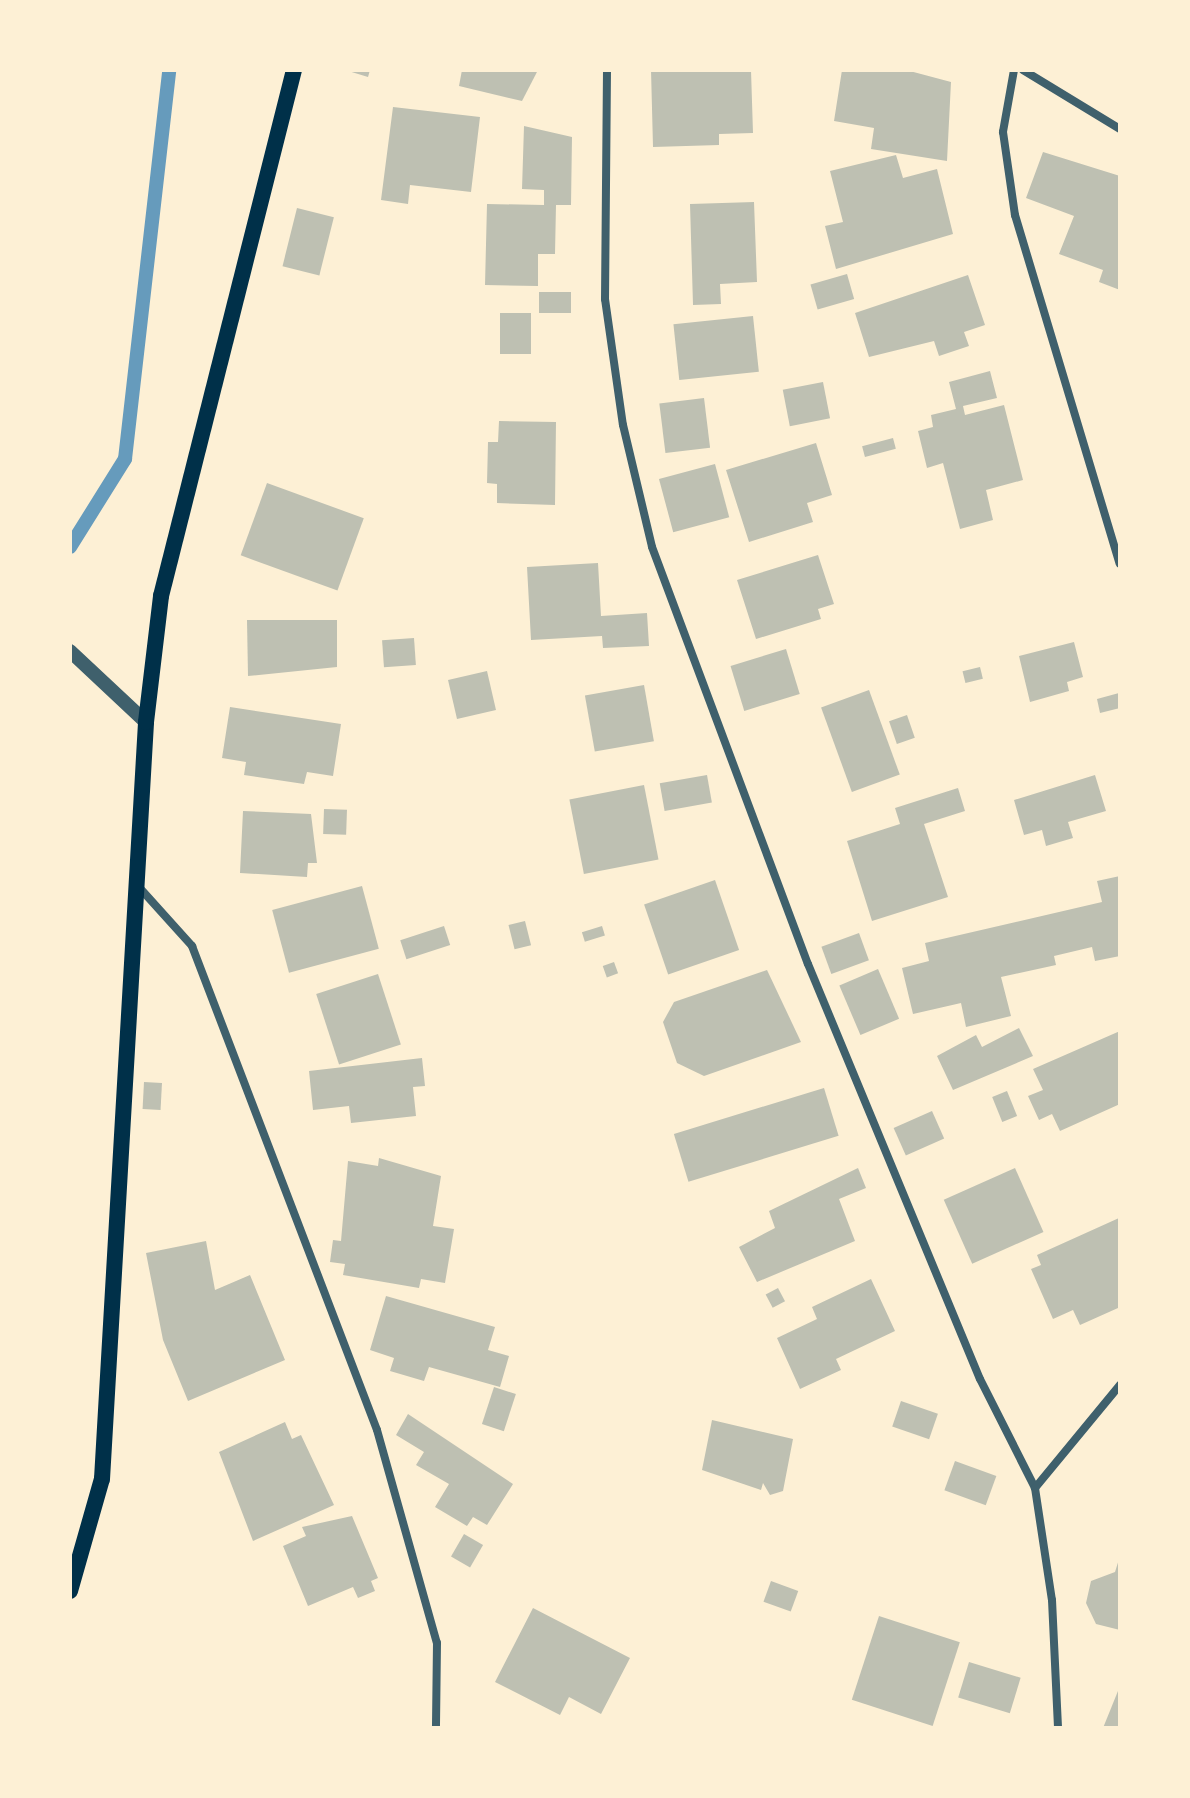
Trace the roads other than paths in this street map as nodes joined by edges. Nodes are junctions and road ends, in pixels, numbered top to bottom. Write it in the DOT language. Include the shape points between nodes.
graph roads {
  1 [pos="294,70"];
  2 [pos="607,70"];
  3 [pos="1014,70"];
  4 [pos="1023,70"];
  5 [pos="1120,129"];
  6 [pos="1120,564"];
  7 [pos="70,651"];
  8 [pos="146,722"];
  9 [pos="138,886"];
  10 [pos="1120,1385"];
  11 [pos="1035,1488"];
  12 [pos="70,1591"];
  13 [pos="436,1728"];
  14 [pos="1058,1728"];
  1 -- 8 [label="main road" via="161,596"];
  2 -- 11 [label="street" via="605,299 623,425 652,547 808,964 980,1379"];
  3 -- 6 [label="street" via="1003,132 1015,215"];
  4 -- 5 [label="street"];
  7 -- 8 [label="street"];
  8 -- 9 [label="main road"];
  9 -- 12 [label="main road" via="102,1479"];
  9 -- 13 [label="street" via="192,946 377,1430 437,1643"];
  10 -- 11 [label="street"];
  11 -- 14 [label="street" via="1052,1600"];
}
